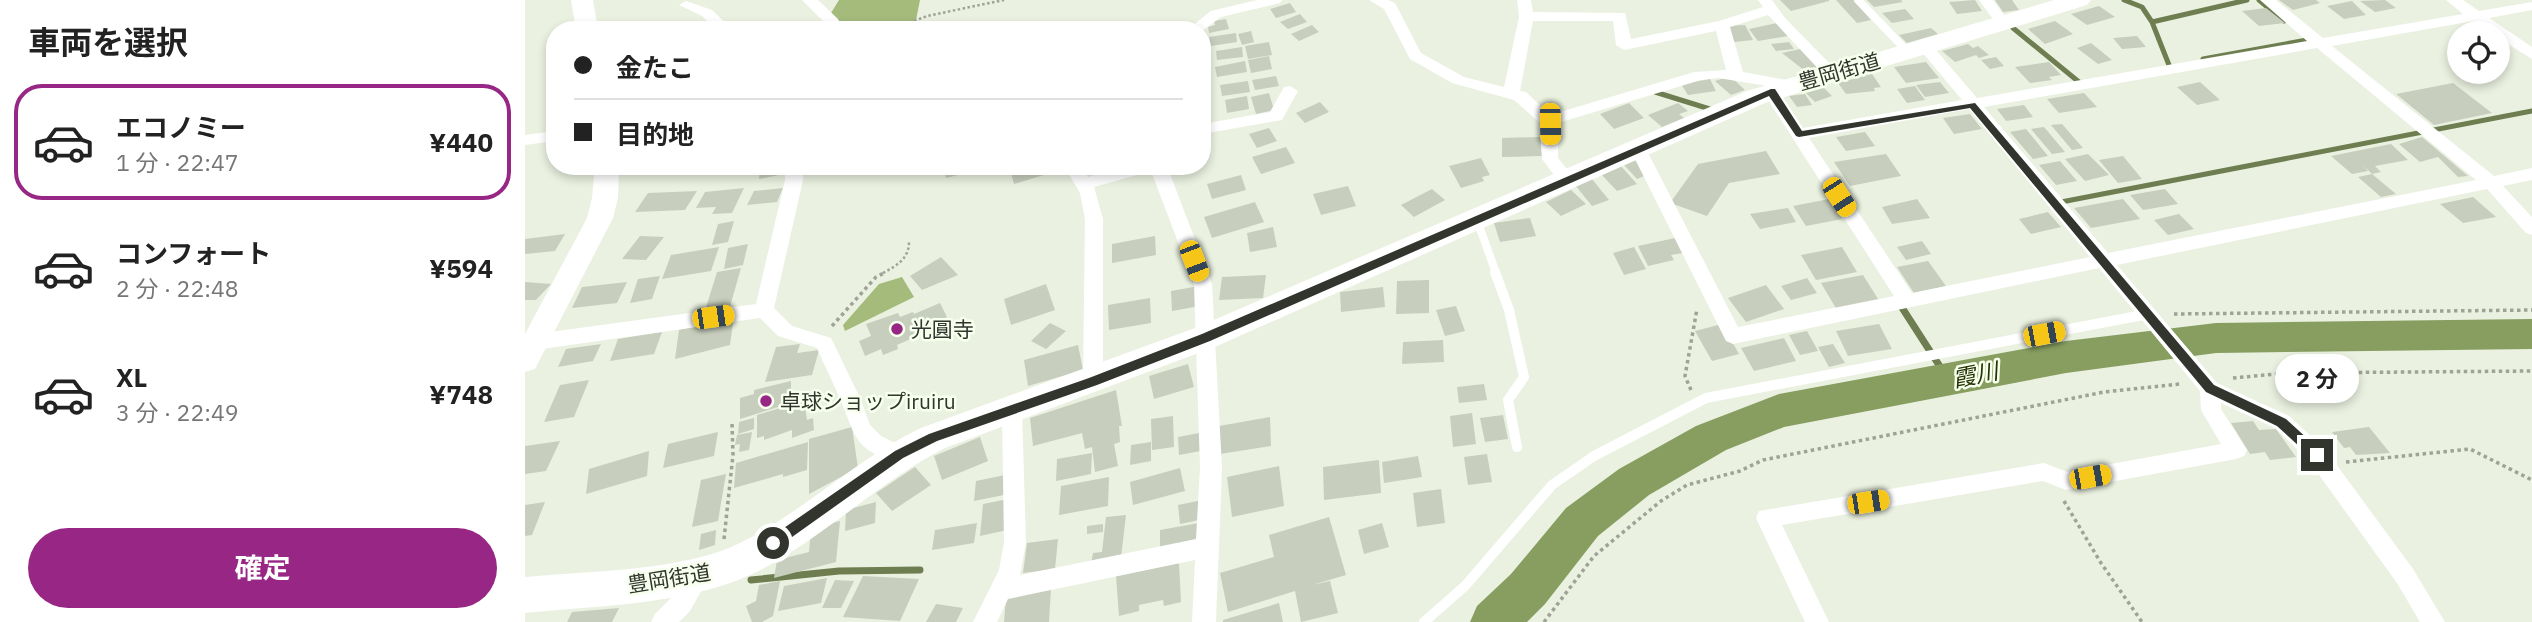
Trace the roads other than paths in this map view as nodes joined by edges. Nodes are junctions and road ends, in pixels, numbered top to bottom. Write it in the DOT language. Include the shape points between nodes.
graph roads {
  1 [pos="582,0"];
  2 [pos="1275,0"];
  3 [pos="1524,0"];
  4 [pos="1858,0"];
  5 [pos="2079,0"];
  6 [pos="2267,0"];
  7 [pos="2453,0"];
  8 [pos="1387,2"];
  9 [pos="818,3"];
  10 [pos="1768,4"];
  11 [pos="686,5"];
  12 [pos="2532,6"];
  13 [pos="1995,12"];
  14 [pos="2478,16"];
  15 [pos="1526,17"];
  16 [pos="586,21"];
  17 [pos="716,21"];
  18 [pos="832,21"];
  19 [pos="1207,21"];
  20 [pos="1722,25"];
  21 [pos="2320,44"];
  22 [pos="1916,48"];
  23 [pos="2532,54"];
  24 [pos="1831,73"];
  25 [pos="1736,76"];
  26 [pos="1782,88"];
  27 [pos="1290,91"];
  28 [pos="1511,94"];
  29 [pos="1972,105"];
  30 [pos="1546,121"];
  31 [pos="1211,127"];
  32 [pos="1799,134"];
  33 [pos="546,137"];
  34 [pos="525,140"];
  35 [pos="1638,149"];
  36 [pos="2532,174"];
  37 [pos="606,175"];
  38 [pos="794,175"];
  39 [pos="1078,175"];
  40 [pos="1116,175"];
  41 [pos="1161,175"];
  42 [pos="1567,180"];
  43 [pos="2491,183"];
  44 [pos="1083,184"];
  45 [pos="1477,219"];
  46 [pos="2532,229"];
  47 [pos="2104,262"];
  48 [pos="1907,301"];
  49 [pos="764,310"];
  50 [pos="2150,316"];
  51 [pos="1206,337"];
  52 [pos="530,352"];
  53 [pos="1093,381"];
  54 [pos="2204,382"];
  55 [pos="1012,409"];
  56 [pos="1517,447"];
  57 [pos="899,455"];
  58 [pos="1207,547"];
  59 [pos="709,573"];
  60 [pos="1000,590"];
  61 [pos="525,595"];
  62 [pos="663,622"];
  63 [pos="985,622"];
  64 [pos="1204,622"];
  65 [pos="1424,622"];
  66 [pos="1817,622"];
  67 [pos="2433,622"];
  1 -- 16 [label="street"];
  2 -- 19 [label="street"];
  3 -- 15 [label="street"];
  4 -- 22 [label="lane"];
  5 -- 13 [label="main road, 豊岡街道"];
  6 -- 21 [label="street"];
  7 -- 14 [label="street"];
  8 -- 28 [label="street" via="1415,56 1458,80"];
  9 -- 18 [label="street"];
  10 -- 20 [label="street"];
  10 -- 24 [label="street"];
  11 -- 17 [label="street"];
  12 -- 14 [label="street"];
  13 -- 22 [label="main road, 豊岡街道"];
  14 -- 21 [label="street"];
  14 -- 23 [label="street"];
  15 -- 20 [label="street" via="1620,16 1624,45"];
  15 -- 28 [label="street"];
  20 -- 25 [label="street"];
  21 -- 29 [label="street"];
  21 -- 43 [label="street"];
  22 -- 24 [label="main road, 豊岡街道"];
  22 -- 29 [label="street"];
  24 -- 26 [label="main road, 豊岡街道"];
  25 -- 26 [label="street"];
  25 -- 30 [label="street" via="1700,75"];
  26 -- 32 [label="street"];
  26 -- 35 [label="main road, 豊岡街道"];
  27 -- 31 [label="street" via="1276,116"];
  28 -- 30 [label="street" via="1520,96"];
  29 -- 32 [label="street"];
  29 -- 47 [label="street"];
  30 -- 42 [label="street" via="1550,124 1550,159"];
  32 -- 48 [label="street"];
  33 -- 34 [label="street"];
  35 -- 42 [label="main road, 豊岡街道"];
  35 -- 48 [label="street" via="1733,336"];
  36 -- 43 [label="street"];
  37 -- 52 [label="street" via="600,218"];
  38 -- 49 [label="street"];
  39 -- 44 [label="street"];
  40 -- 44 [label="street"];
  41 -- 51 [label="street" via="1203,284"];
  42 -- 45 [label="main road, 豊岡街道"];
  43 -- 46 [label="street"];
  43 -- 47 [label="street"];
  44 -- 53 [label="street" via="1094,219"];
  45 -- 51 [label="main road, 豊岡街道"];
  45 -- 56 [label="lane" via="1509,310 1524,377 1508,400"];
  47 -- 48 [label="street"];
  47 -- 50 [label="street"];
  49 -- 52 [label="street"];
  49 -- 57 [label="street" via="785,331 824,343 861,430"];
  50 -- 54 [label="street"];
  50 -- 65 [label="lane" via="1706,398 1594,456 1552,485 1465,586"];
  51 -- 53 [label="main road, 豊岡街道"];
  51 -- 58 [label="street" via="1211,468"];
  53 -- 55 [label="main road, 豊岡街道"];
  54 -- 66 [label="street" via="2211,410 2236,450 2066,481 2044,472 1767,518"];
  54 -- 67 [label="street" via="2282,422 2324,465"];
  55 -- 57 [label="main road, 豊岡街道"];
  55 -- 60 [label="street" via="1015,542 1010,570"];
  57 -- 59 [label="main road, 豊岡街道" via="793,531 753,555"];
  58 -- 60 [label="street"];
  58 -- 64 [label="street"];
  59 -- 61 [label="main road, 豊岡街道"];
  59 -- 62 [label="street"];
  60 -- 63 [label="street"];
}
